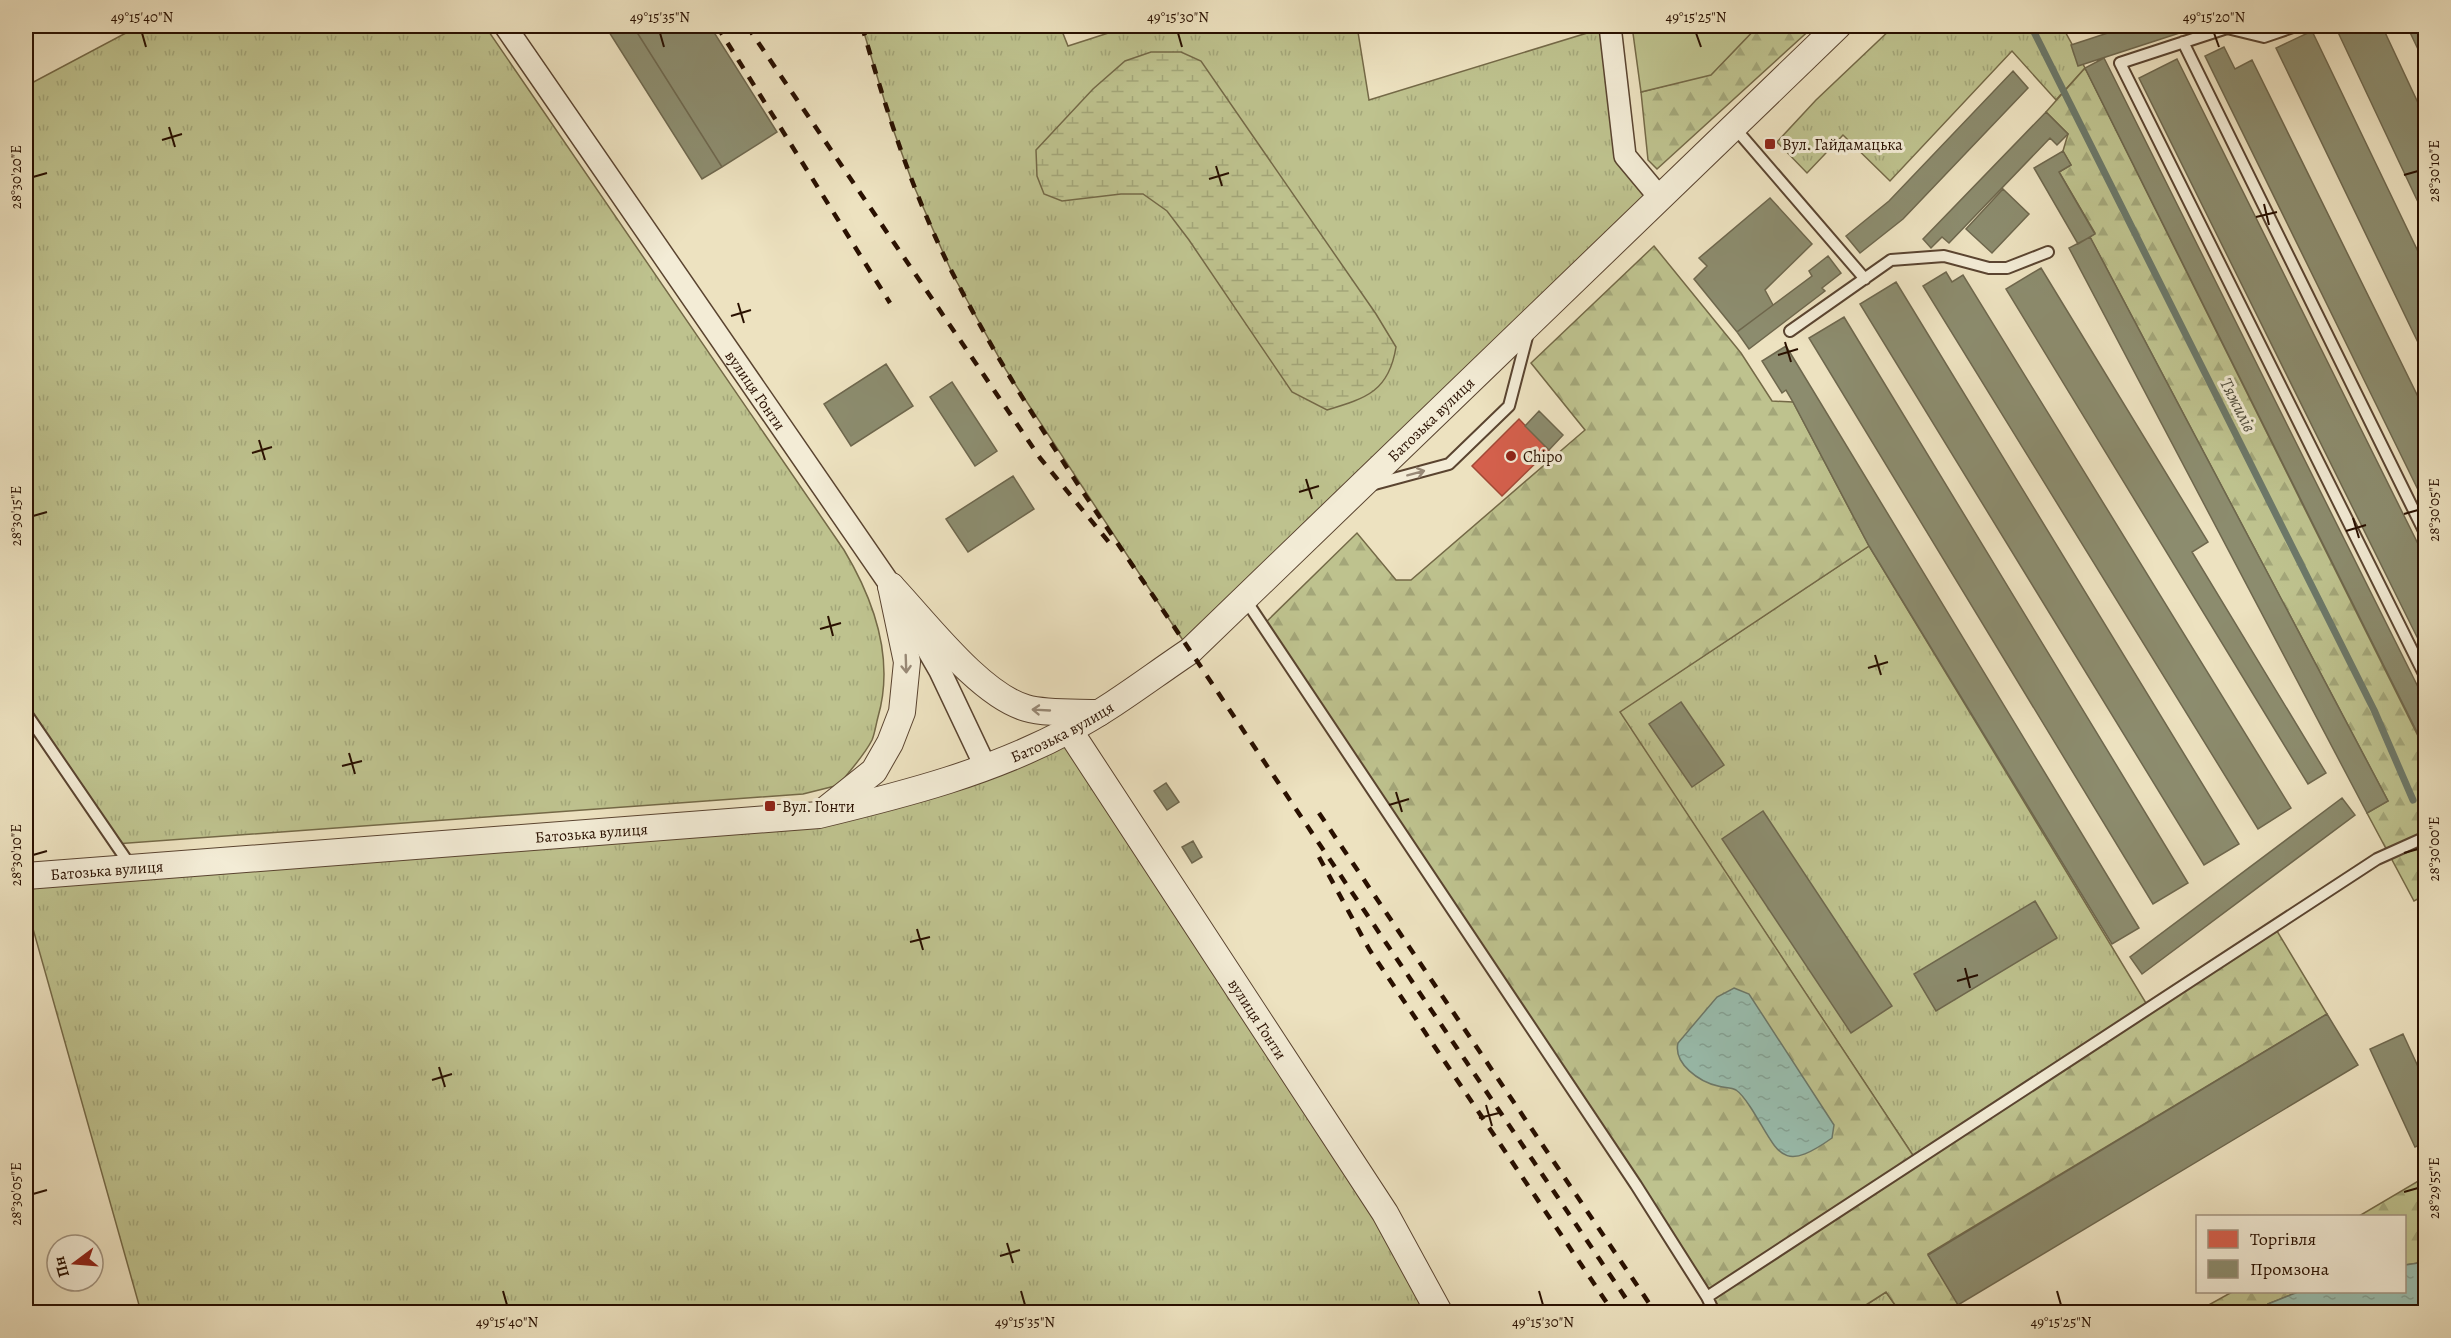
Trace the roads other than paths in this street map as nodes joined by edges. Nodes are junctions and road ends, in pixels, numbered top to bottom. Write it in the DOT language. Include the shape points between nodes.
graph roads {
  1 [pos="505,26"];
  2 [pos="1610,26"];
  3 [pos="1838,26"];
  4 [pos="2296,26"];
  5 [pos="2227,27"];
  6 [pos="2183,42"];
  7 [pos="1734,126"];
  8 [pos="1660,198"];
  9 [pos="2048,252"];
  10 [pos="1865,279"];
  11 [pos="1530,324"];
  12 [pos="1790,331"];
  13 [pos="1359,489"];
  14 [pos="2426,535"];
  15 [pos="891,586"];
  16 [pos="1245,599"];
  17 [pos="2426,678"];
  18 [pos="26,713"];
  19 [pos="1099,713"];
  20 [pos="1069,730"];
  21 [pos="986,768"];
  22 [pos="819,815"];
  23 [pos="2426,837"];
  24 [pos="132,868"];
  25 [pos="26,876"];
  26 [pos="1707,1297"];
  27 [pos="1439,1312"];
  28 [pos="1714,1312"];
  1 -- 15 [label="street, вулиця Гонти"];
  2 -- 8 [label="street" via="1625,156"];
  3 -- 7 [label="street, Батозька вулиця"];
  4 -- 5 [label="lane" via="2264,37"];
  5 -- 6 [label="lane"];
  6 -- 14 [label="lane"];
  6 -- 17 [label="lane" via="2120,63"];
  7 -- 8 [label="street, Батозька вулиця"];
  7 -- 10 [label="lane"];
  8 -- 11 [label="street, Батозька вулиця"];
  9 -- 10 [label="lane" via="2007,268 1989,268 1944,256 1891,260"];
  10 -- 12 [label="lane"];
  11 -- 13 [label="street, Батозька вулиця"];
  13 -- 11 [label="lane, one-way" via="1449,464 1509,406"];
  13 -- 16 [label="street, Батозька вулиця"];
  19 -- 15 [label="street, one-way" via="1028,709 1008,702 967,668"];
  15 -- 21 [label="street, вулиця Гонти" via="940,671"];
  15 -- 22 [label="street, one-way" via="907,662 902,712 874,771"];
  16 -- 19 [label="street, Батозька вулиця" via="1190,651"];
  16 -- 26 [label="lane"];
  18 -- 24 [label="lane"];
  19 -- 20 [label="street, Батозька вулиця"];
  20 -- 21 [label="street, Батозька вулиця"];
  20 -- 27 [label="street, вулиця Гонти" via="1384,1213"];
  21 -- 22 [label="street, Батозька вулиця" via="915,792"];
  22 -- 24 [label="street, Батозька вулиця"];
  23 -- 26 [label="lane" via="2377,859"];
  24 -- 25 [label="street, Батозька вулиця"];
  26 -- 28 [label="lane"];
}
